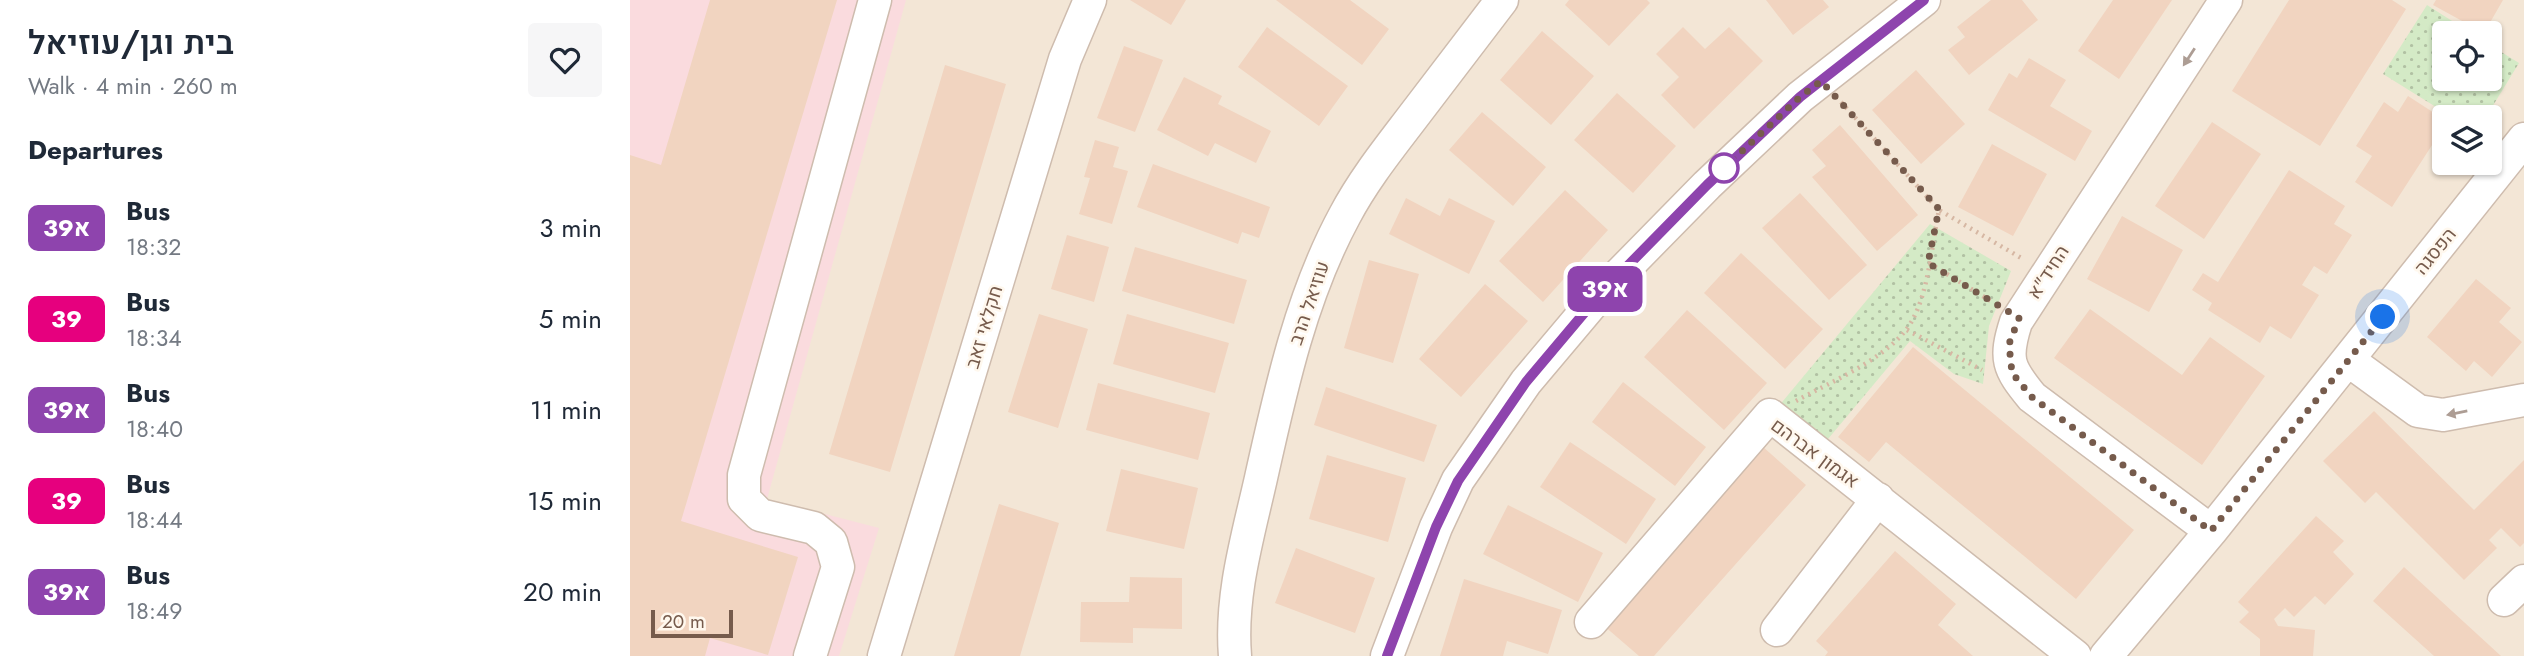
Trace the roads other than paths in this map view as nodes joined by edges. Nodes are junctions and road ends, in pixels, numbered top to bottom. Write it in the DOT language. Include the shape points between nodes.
graph roads {
  1 [pos="875,0"];
  2 [pos="1090,0"];
  3 [pos="1502,0"];
  4 [pos="1924,0"];
  5 [pos="2226,0"];
  6 [pos="2524,139"];
  7 [pos="2348,360"];
  8 [pos="2524,400"];
  9 [pos="1878,499"];
  10 [pos="2211,531"];
  11 [pos="1591,622"];
  12 [pos="1777,630"];
  13 [pos="810,656"];
  14 [pos="884,656"];
  15 [pos="1235,656"];
  16 [pos="1387,656"];
  17 [pos="2075,656"];
  18 [pos="2106,656"];
  1 -- 13 [label="street" via="744,475 744,499 760,515 814,528 831,542 838,567"];
  2 -- 14 [label="street, חקלאי זאב" via="1065,59"];
  3 -- 15 [label="street, עוזיאל הרב" via="1375,166 1328,248 1277,406 1241,565"];
  4 -- 16 [label="street" via="1770,124 1601,293 1526,382 1458,481"];
  5 -- 10 [label="street, החיד\"א, one-way" via="2019,318 2009,344 2012,373 2032,397"];
  6 -- 7 [label="street, הפסגה"];
  8 -- 7 [label="street, one-way" via="2443,415 2418,411"];
  7 -- 10 [label="street, הפסגה"];
  9 -- 11 [label="street, אגמון אברהם" via="1770,415"];
  9 -- 12 [label="street"];
  9 -- 17 [label="street, אגמון אברהם"];
  10 -- 18 [label="street, הפסגה"];
}
